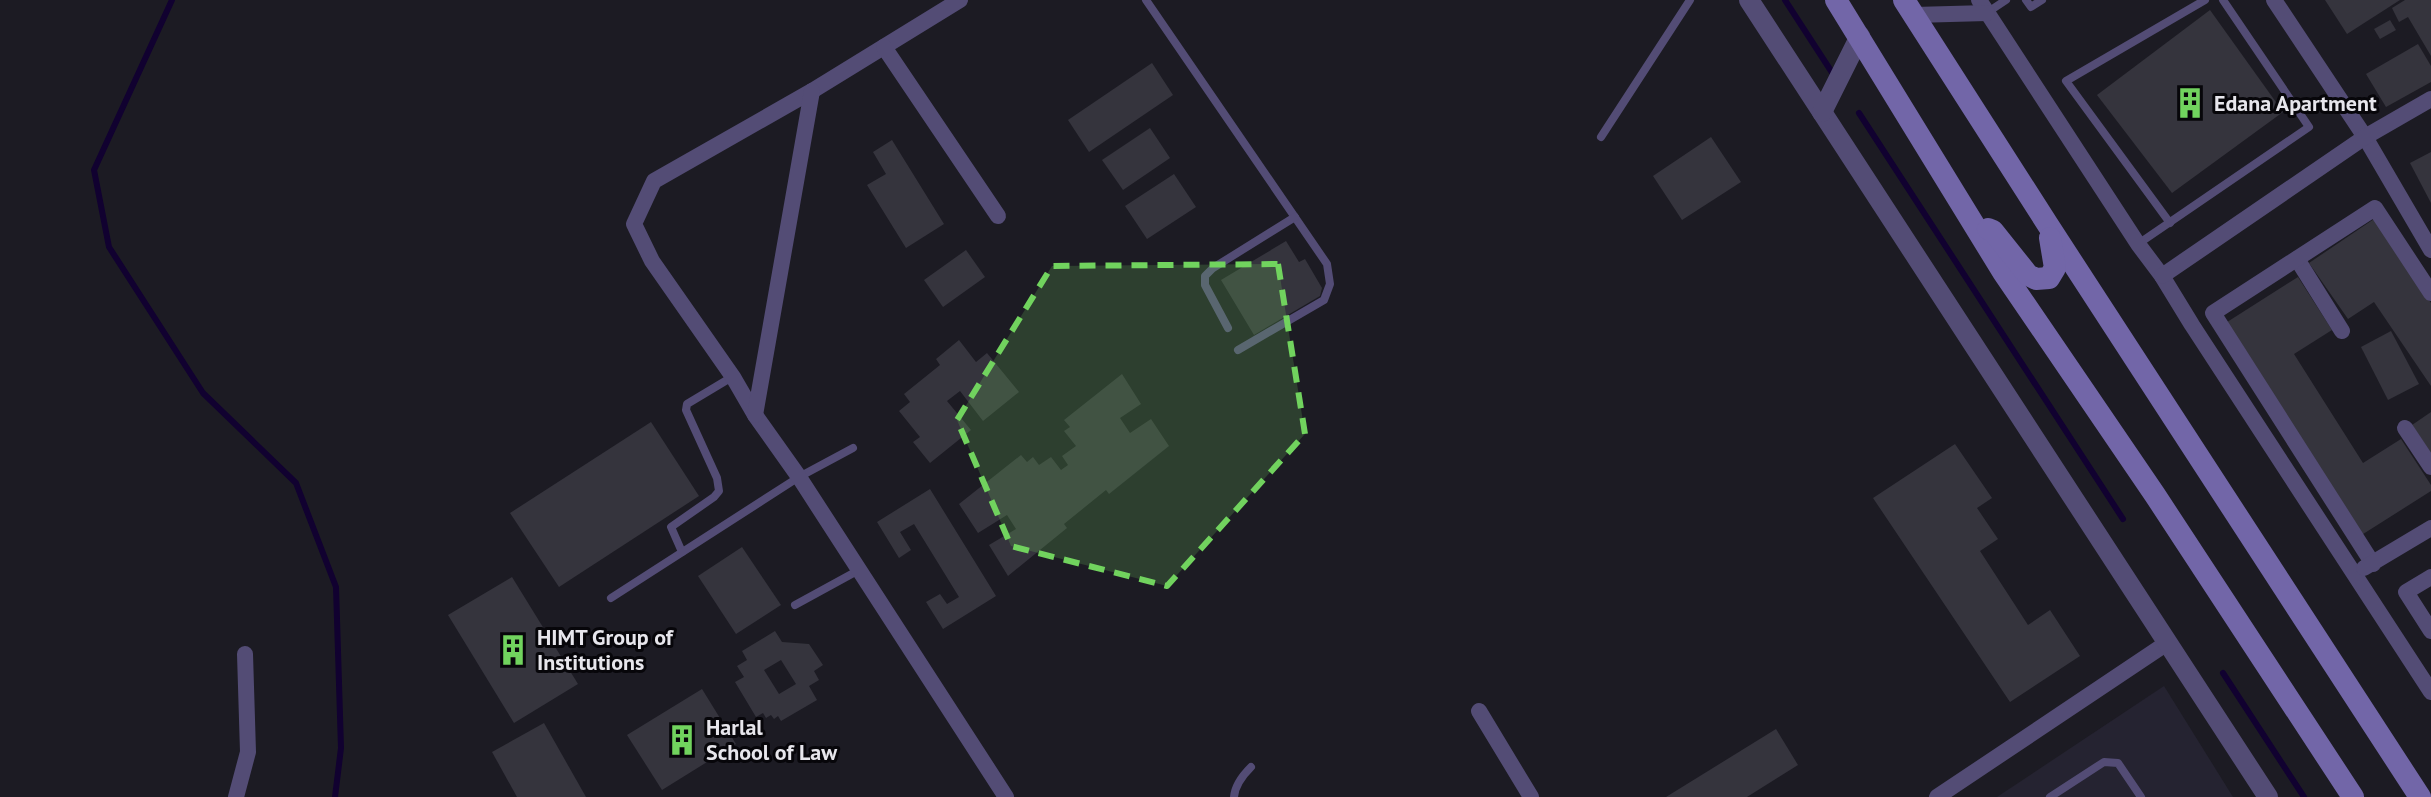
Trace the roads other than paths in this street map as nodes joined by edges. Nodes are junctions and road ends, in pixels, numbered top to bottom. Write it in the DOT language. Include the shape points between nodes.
graph roads {
  1 [pos="960,0"];
  2 [pos="1146,0"];
  3 [pos="1690,0"];
  4 [pos="1749,0"];
  5 [pos="1836,0"];
  6 [pos="2006,0"];
  7 [pos="2026,0"];
  8 [pos="2042,0"];
  9 [pos="2205,0"];
  10 [pos="2223,0"];
  11 [pos="2274,0"];
  12 [pos="1983,6"];
  13 [pos="1909,8"];
  14 [pos="1860,36"];
  15 [pos="884,47"];
  16 [pos="812,91"];
  17 [pos="2431,99"];
  18 [pos="1822,112"];
  19 [pos="1601,137"];
  20 [pos="2365,137"];
  21 [pos="998,216"];
  22 [pos="1295,217"];
  23 [pos="1973,222"];
  24 [pos="2170,223"];
  25 [pos="2048,225"];
  26 [pos="2138,244"];
  27 [pos="2431,250"];
  28 [pos="2297,259"];
  29 [pos="2162,276"];
  30 [pos="2431,293"];
  31 [pos="2213,313"];
  32 [pos="2192,325"];
  33 [pos="1228,328"];
  34 [pos="2342,331"];
  35 [pos="1238,350"];
  36 [pos="733,377"];
  37 [pos="755,415"];
  38 [pos="2405,428"];
  39 [pos="853,448"];
  40 [pos="2431,467"];
  41 [pos="799,477"];
  42 [pos="2431,528"];
  43 [pos="682,552"];
  44 [pos="2373,564"];
  45 [pos="859,570"];
  46 [pos="2354,574"];
  47 [pos="2431,577"];
  48 [pos="611,598"];
  49 [pos="795,605"];
  50 [pos="2431,631"];
  51 [pos="2167,643"];
  52 [pos="245,654"];
  53 [pos="2431,692"];
  54 [pos="1479,711"];
  55 [pos="1251,767"];
  56 [pos="236,797"];
  57 [pos="1006,797"];
  58 [pos="1234,797"];
  59 [pos="1531,797"];
  60 [pos="1937,797"];
  61 [pos="2050,797"];
  62 [pos="2141,797"];
  63 [pos="2268,797"];
  64 [pos="2353,797"];
  65 [pos="2420,797"];
  1 -- 15 [label="street"];
  2 -- 22 [label="lane"];
  3 -- 19 [label="lane"];
  4 -- 18 [label="street"];
  5 -- 14 [label="main road"];
  6 -- 12 [label="lane"];
  7 -- 8 [label="lane" via="2031,7"];
  9 -- 24 [label="lane" via="2066,81"];
  10 -- 24 [label="lane" via="2309,127"];
  11 -- 20 [label="street"];
  12 -- 13 [label="street"];
  12 -- 26 [label="street"];
  13 -- 25 [label="main road"];
  14 -- 18 [label="street"];
  14 -- 23 [label="main road"];
  15 -- 16 [label="street"];
  15 -- 21 [label="street"];
  16 -- 36 [label="street" via="654,181 634,224 652,261"];
  16 -- 37 [label="street"];
  17 -- 20 [label="street"];
  18 -- 51 [label="street"];
  20 -- 27 [label="street"];
  20 -- 29 [label="street"];
  22 -- 33 [label="lane" via="1205,276"];
  22 -- 35 [label="lane" via="1327,264 1330,284 1324,300"];
  23 -- 25 [label="main road" via="1993,231 2036,279 2049,278 2055,268"];
  23 -- 64 [label="main road"];
  24 -- 26 [label="lane"];
  25 -- 65 [label="main road"];
  26 -- 29 [label="street"];
  28 -- 30 [label="street" via="2375,208"];
  28 -- 31 [label="street"];
  28 -- 34 [label="street"];
  29 -- 32 [label="street"];
  31 -- 32 [label="street"];
  31 -- 44 [label="street"];
  32 -- 46 [label="street"];
  36 -- 37 [label="street"];
  36 -- 43 [label="lane" via="687,404 719,491 671,527"];
  37 -- 41 [label="street"];
  38 -- 40 [label="street"];
  39 -- 41 [label="lane"];
  41 -- 43 [label="lane"];
  41 -- 45 [label="street"];
  42 -- 44 [label="street"];
  43 -- 48 [label="lane"];
  44 -- 46 [label="street"];
  45 -- 49 [label="lane"];
  45 -- 57 [label="street"];
  46 -- 53 [label="street"];
  47 -- 50 [label="street" via="2406,592"];
  51 -- 60 [label="street"];
  51 -- 63 [label="street"];
  52 -- 56 [label="street" via="248,752"];
  54 -- 59 [label="street"];
  55 -- 58 [label="lane"];
  61 -- 62 [label="lane" via="2104,762 2118,763"];
}
